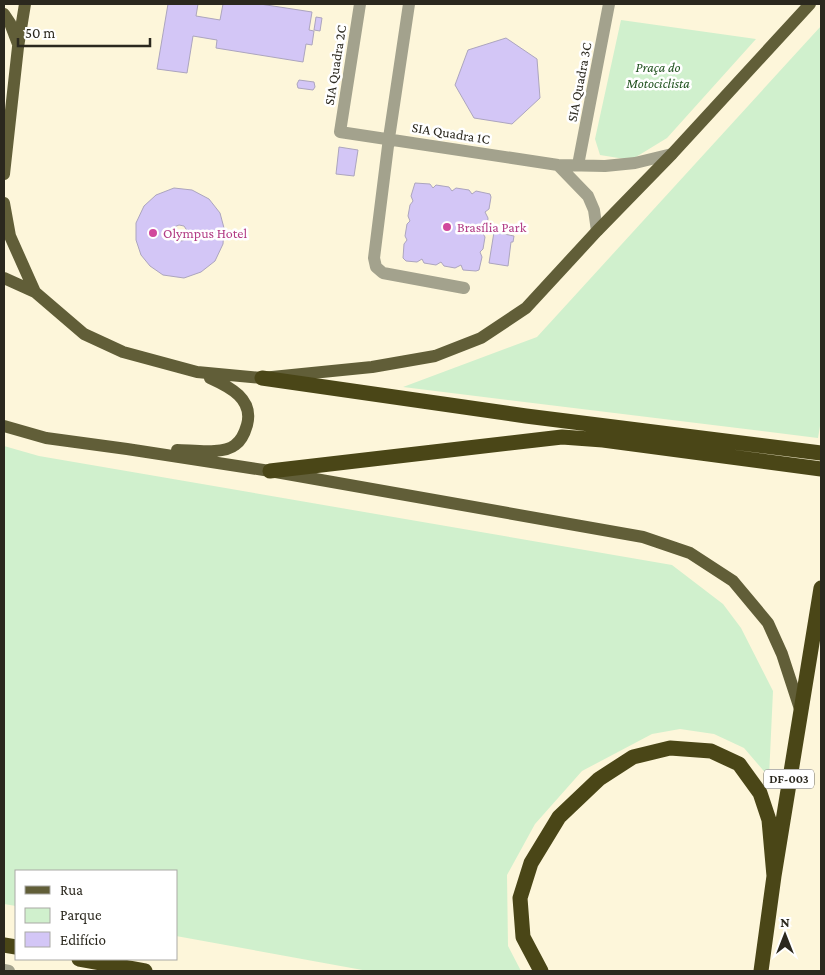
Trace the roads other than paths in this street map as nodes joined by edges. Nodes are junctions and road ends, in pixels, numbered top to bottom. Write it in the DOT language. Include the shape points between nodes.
graph roads {
  1 [pos="25,4"];
  2 [pos="360,4"];
  3 [pos="409,4"];
  4 [pos="609,4"];
  5 [pos="810,4"];
  6 [pos="4,14"];
  7 [pos="18,47"];
  8 [pos="340,132"];
  9 [pos="389,138"];
  10 [pos="672,154"];
  11 [pos="558,165"];
  12 [pos="578,165"];
  13 [pos="4,174"];
  14 [pos="4,204"];
  15 [pos="597,232"];
  16 [pos="4,278"];
  17 [pos="464,288"];
  18 [pos="35,292"];
  19 [pos="197,372"];
  20 [pos="262,378"];
  21 [pos="4,426"];
  22 [pos="127,449"];
  23 [pos="821,452"];
  24 [pos="821,470"];
  25 [pos="270,472"];
  26 [pos="821,588"];
  27 [pos="800,709"];
  28 [pos="774,876"];
  29 [pos="84,960"];
  30 [pos="4,970"];
  31 [pos="9,971"];
  32 [pos="145,971"];
  33 [pos="541,971"];
  34 [pos="761,971"];
  1 -- 7 [label="main road"];
  2 -- 8 [label="street, SIA Quadra 2C"];
  3 -- 9 [label="street"];
  4 -- 12 [label="street, SIA Quadra 3C"];
  5 -- 10 [label="main road"];
  6 -- 7 [label="main road"];
  7 -- 13 [label="main road"];
  8 -- 9 [label="street, SIA Quadra 1C"];
  9 -- 11 [label="street, SIA Quadra 1C"];
  9 -- 17 [label="street" via="374,258 376,267 383,273"];
  10 -- 12 [label="street, SIA Quadra 1C" via="635,163"];
  10 -- 15 [label="main road"];
  11 -- 12 [label="street, SIA Quadra 1C"];
  11 -- 15 [label="street" via="588,196"];
  14 -- 18 [label="main road" via="10,236"];
  15 -- 20 [label="main road" via="526,308 481,338 435,356 372,367"];
  16 -- 18 [label="main road"];
  18 -- 19 [label="main road" via="84,334 123,352"];
  19 -- 20 [label="main road"];
  19 -- 22 [label="main road" via="232,389 246,404 249,418 245,432 235,446 218,451"];
  20 -- 23 [label="highway" via="526,416"];
  21 -- 22 [label="main road" via="46,438"];
  22 -- 25 [label="main road"];
  24 -- 25 [label="highway" via="603,440 562,438"];
  25 -- 27 [label="main road" via="643,537 690,553 733,581 768,623"];
  26 -- 27 [label="highway, DF-003"];
  27 -- 28 [label="highway, DF-003"];
  28 -- 33 [label="highway" via="769,820 760,793 739,764 711,750 670,748 633,757 598,779 559,817 531,863 520,898 523,937"];
  28 -- 34 [label="highway, DF-003"];
  29 -- 32 [label="highway"];
  30 -- 31 [label="street"];
}
